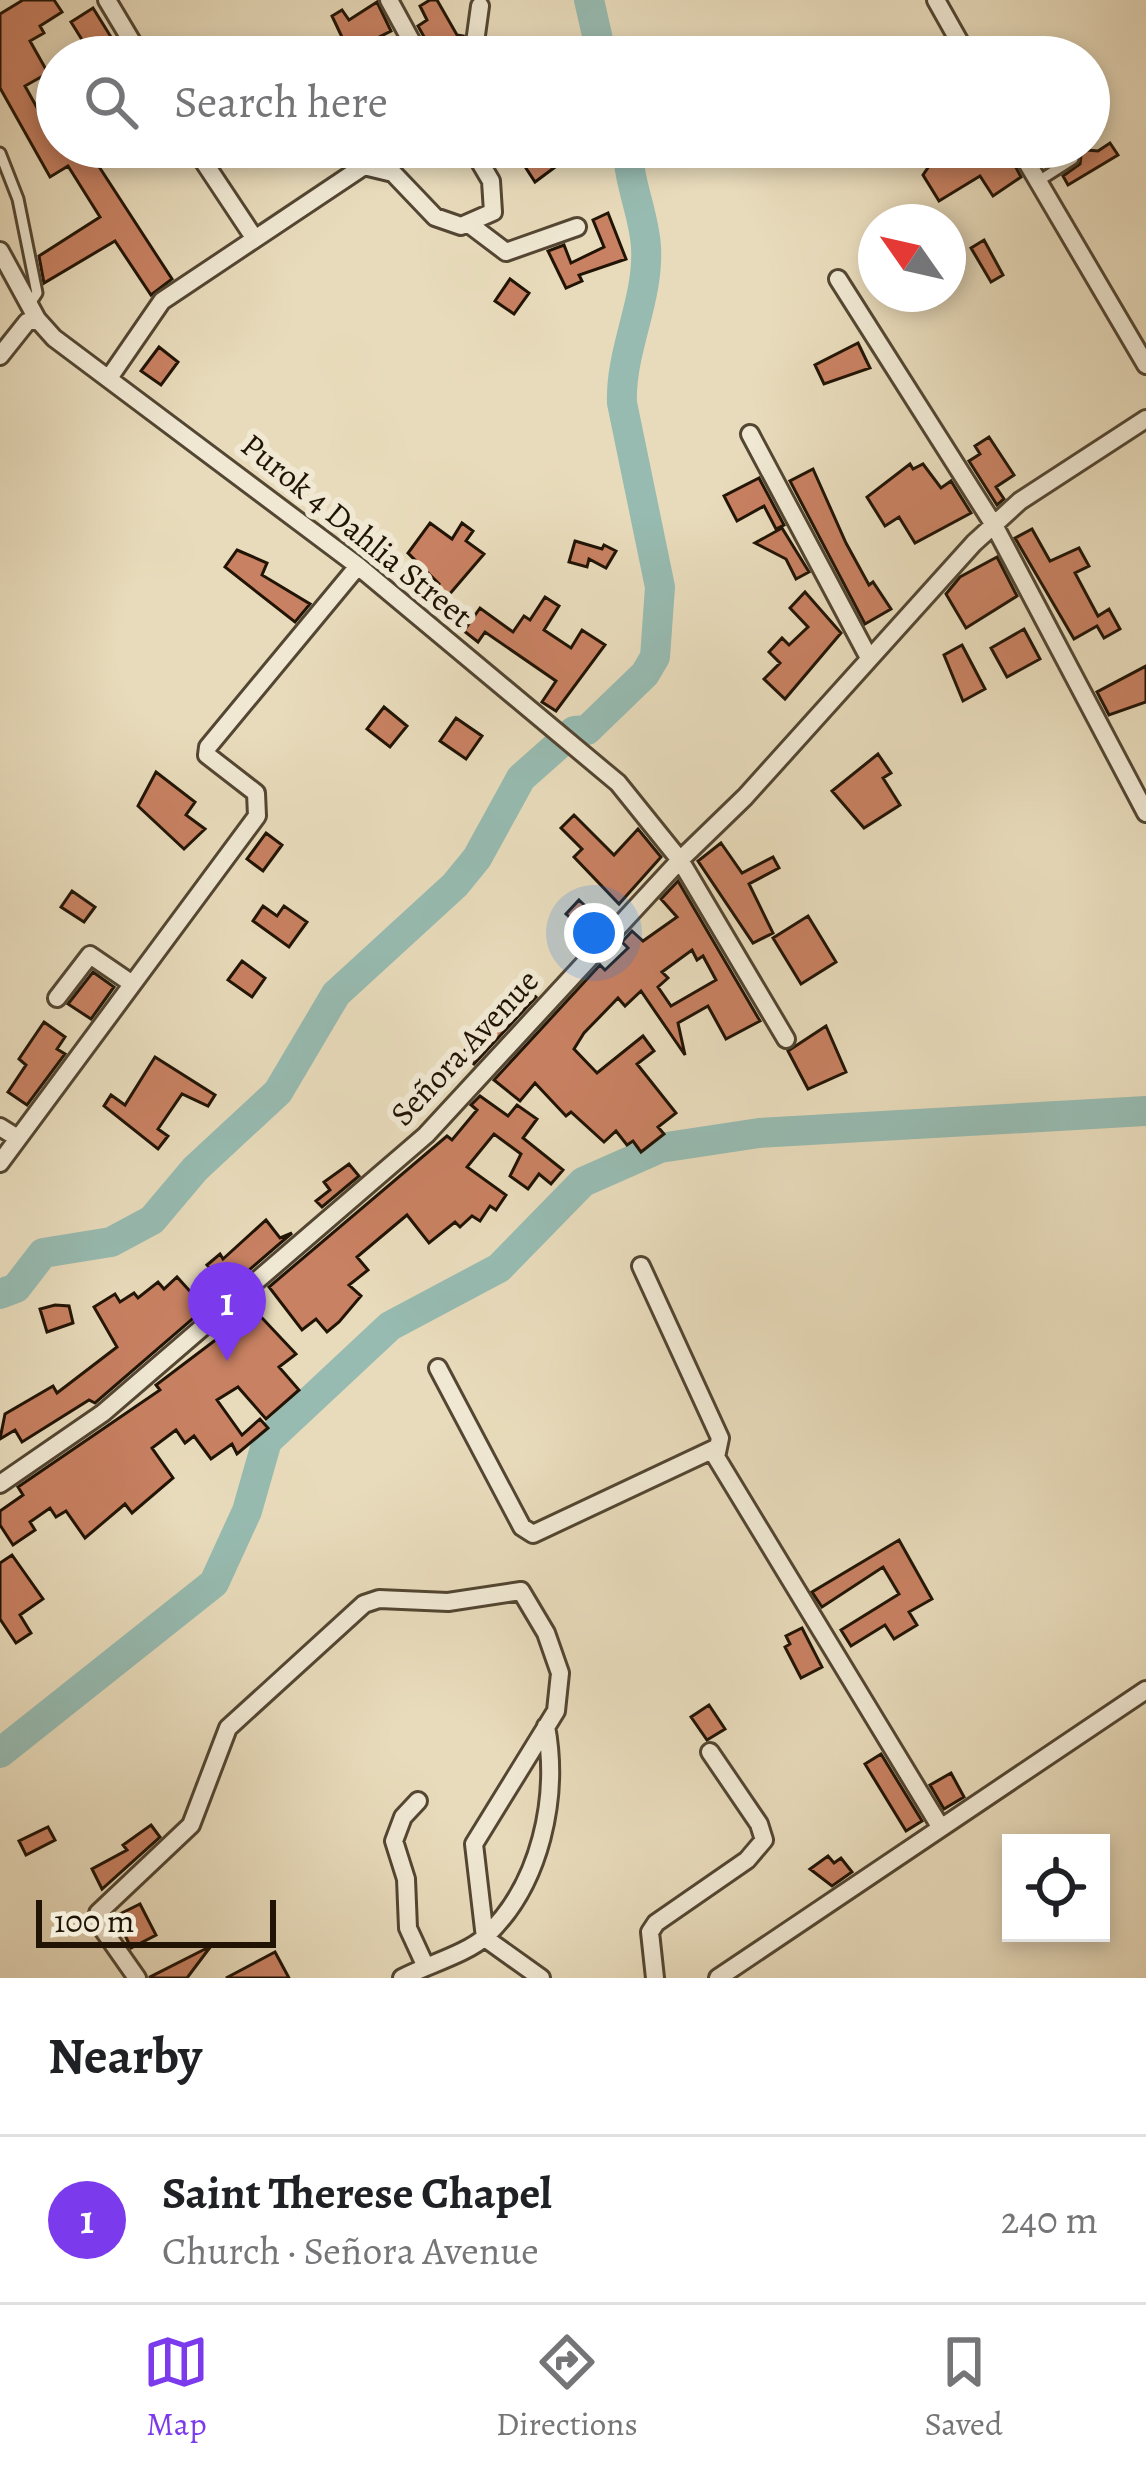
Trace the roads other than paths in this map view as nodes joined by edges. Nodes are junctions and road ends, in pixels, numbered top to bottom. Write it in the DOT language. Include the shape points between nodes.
graph roads {
  1 [pos="107,0"];
  2 [pos="389,0"];
  3 [pos="936,0"];
  4 [pos="480,6"];
  5 [pos="128,36"];
  6 [pos="411,36"];
  7 [pos="476,36"];
  8 [pos="956,36"];
  9 [pos="0,153"];
  10 [pos="208,168"];
  11 [pos="361,168"];
  12 [pos="372,168"];
  13 [pos="482,168"];
  14 [pos="1029,168"];
  15 [pos="1059,168"];
  16 [pos="1037,182"];
  17 [pos="469,224"];
  18 [pos="577,226"];
  19 [pos="253,236"];
  20 [pos="0,251"];
  21 [pos="838,279"];
  22 [pos="33,312"];
  23 [pos="0,356"];
  24 [pos="1146,365"];
  25 [pos="109,378"];
  26 [pos="1146,419"];
  27 [pos="750,434"];
  28 [pos="994,525"];
  29 [pos="358,566"];
  30 [pos="868,656"];
  31 [pos="1146,813"];
  32 [pos="680,860"];
  33 [pos="131,983"];
  34 [pos="58,998"];
  35 [pos="786,1039"];
  36 [pos="8,1132"];
  37 [pos="0,1163"];
  38 [pos="641,1266"];
  39 [pos="438,1368"];
  40 [pos="716,1448"];
  41 [pos="0,1484"];
  42 [pos="1146,1690"];
  43 [pos="547,1726"];
  44 [pos="710,1752"];
  45 [pos="418,1801"];
  46 [pos="941,1828"];
  47 [pos="485,1938"];
  48 [pos="425,1965"];
  49 [pos="137,1978"];
  50 [pos="402,1978"];
  51 [pos="541,1978"];
  52 [pos="655,1978"];
  53 [pos="718,1978"];
  1 -- 5 [label="street"];
  2 -- 6 [label="street"];
  3 -- 8 [label="street"];
  4 -- 7 [label="street"];
  9 -- 22 [label="lane" via="18,199 37,292"];
  10 -- 19 [label="street"];
  11 -- 19 [label="street"];
  12 -- 17 [label="street" via="393,173 435,217"];
  13 -- 17 [label="street" via="496,196 493,212"];
  14 -- 16 [label="street"];
  15 -- 16 [label="lane"];
  16 -- 24 [label="street"];
  17 -- 18 [label="street" via="506,252"];
  19 -- 25 [label="street" via="162,301"];
  20 -- 22 [label="street, Purok 4 Dahlia Street"];
  21 -- 28 [label="street"];
  22 -- 23 [label="street"];
  22 -- 25 [label="street, Purok 4 Dahlia Street"];
  25 -- 29 [label="street, Purok 4 Dahlia Street"];
  26 -- 28 [label="street, Señora Avenue"];
  27 -- 30 [label="street"];
  28 -- 30 [label="street, Señora Avenue"];
  28 -- 31 [label="street"];
  29 -- 32 [label="street, Purok 4 Dahlia Street" via="618,783"];
  29 -- 33 [label="street" via="208,747 207,755 256,793 257,816"];
  30 -- 32 [label="street, Señora Avenue"];
  32 -- 35 [label="street, Purok 4 Dahlia Street"];
  32 -- 41 [label="street, Señora Avenue" via="426,1135 103,1413"];
  33 -- 34 [label="street" via="90,955"];
  33 -- 36 [label="street"];
  36 -- 37 [label="street"];
  38 -- 40 [label="street" via="690,1363 720,1438"];
  39 -- 40 [label="street" via="522,1527 533,1534"];
  40 -- 46 [label="street"];
  42 -- 46 [label="street"];
  43 -- 47 [label="street" via="553,1759 539,1845 524,1883"];
  43 -- 47 [label="street" via="474,1844"];
  43 -- 49 [label="street" via="560,1673 521,1591 364,1604 228,1728 190,1825 98,1912"];
  44 -- 52 [label="street" via="764,1840 656,1922"];
  45 -- 48 [label="street" via="394,1841 408,1928"];
  46 -- 53 [label="street"];
  47 -- 48 [label="street"];
  47 -- 51 [label="street"];
  48 -- 50 [label="street"];
}
